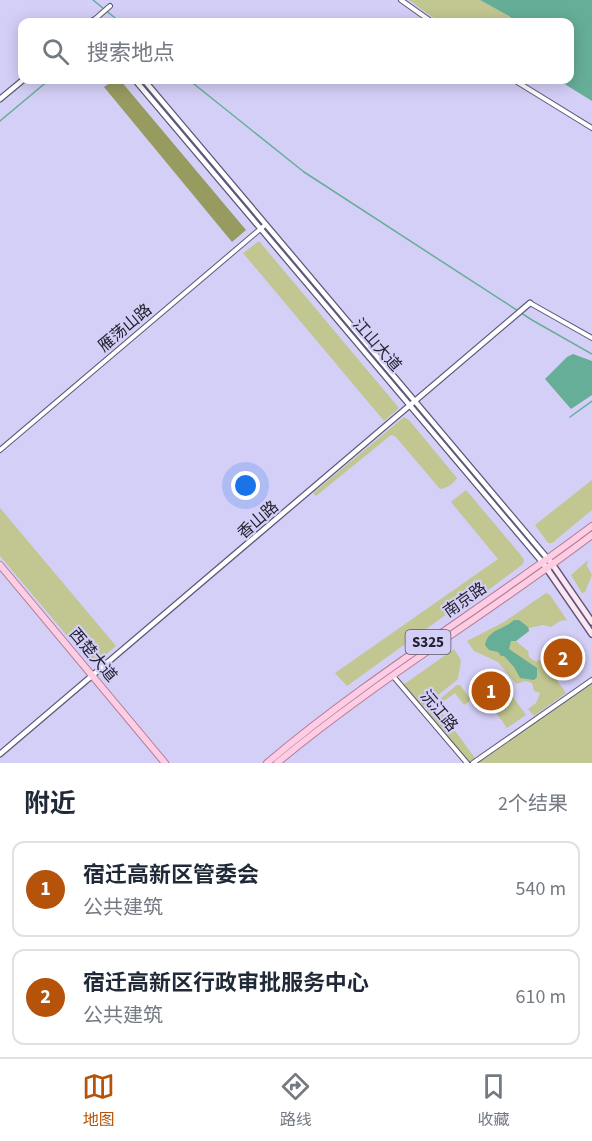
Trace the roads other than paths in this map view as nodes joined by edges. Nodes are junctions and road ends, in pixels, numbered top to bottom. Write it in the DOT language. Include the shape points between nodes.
graph roads {
  1 [pos="401,0"];
  2 [pos="110,6"];
  3 [pos="98,18"];
  4 [pos="426,18"];
  5 [pos="18,84"];
  6 [pos="139,84"];
  7 [pos="147,84"];
  8 [pos="520,84"];
  9 [pos="0,99"];
  10 [pos="592,128"];
  11 [pos="263,226"];
  12 [pos="530,303"];
  13 [pos="592,338"];
  14 [pos="416,401"];
  15 [pos="411,405"];
  16 [pos="0,450"];
  17 [pos="592,526"];
  18 [pos="592,535"];
  19 [pos="548,564"];
  20 [pos="0,565"];
  21 [pos="592,622"];
  22 [pos="592,634"];
  23 [pos="392,675"];
  24 [pos="93,676"];
  25 [pos="592,680"];
  26 [pos="0,754"];
  27 [pos="165,763"];
  28 [pos="267,763"];
  29 [pos="277,763"];
  30 [pos="466,763"];
  31 [pos="473,763"];
  1 -- 4 [label="street"];
  2 -- 3 [label="street"];
  5 -- 9 [label="street"];
  6 -- 11 [label="street, 江山大道"];
  7 -- 11 [label="street, 江山大道"];
  8 -- 10 [label="street"];
  11 -- 14 [label="street, 江山大道"];
  11 -- 15 [label="street, 江山大道"];
  11 -- 16 [label="street, 雁荡山路"];
  12 -- 13 [label="street"];
  12 -- 14 [label="street, 香山路"];
  14 -- 15 [label="street, 香山路"];
  14 -- 19 [label="street, 江山大道"];
  15 -- 19 [label="street, 江山大道"];
  15 -- 24 [label="street, 香山路"];
  17 -- 19 [label="main road, 南京路 / S325"];
  18 -- 19 [label="main road, 南京路 / S325"];
  19 -- 21 [label="main road, 江山大道"];
  19 -- 22 [label="main road, 江山大道"];
  19 -- 23 [label="main road, 南京路 / S325"];
  19 -- 28 [label="main road, 南京路 / S325" via="386,672"];
  20 -- 24 [label="main road, 西楚大道"];
  23 -- 29 [label="main road, 南京路 / S325"];
  23 -- 30 [label="street, 沅江路"];
  24 -- 26 [label="street, 香山路"];
  24 -- 27 [label="main road, 西楚大道"];
  25 -- 31 [label="street"];
}
